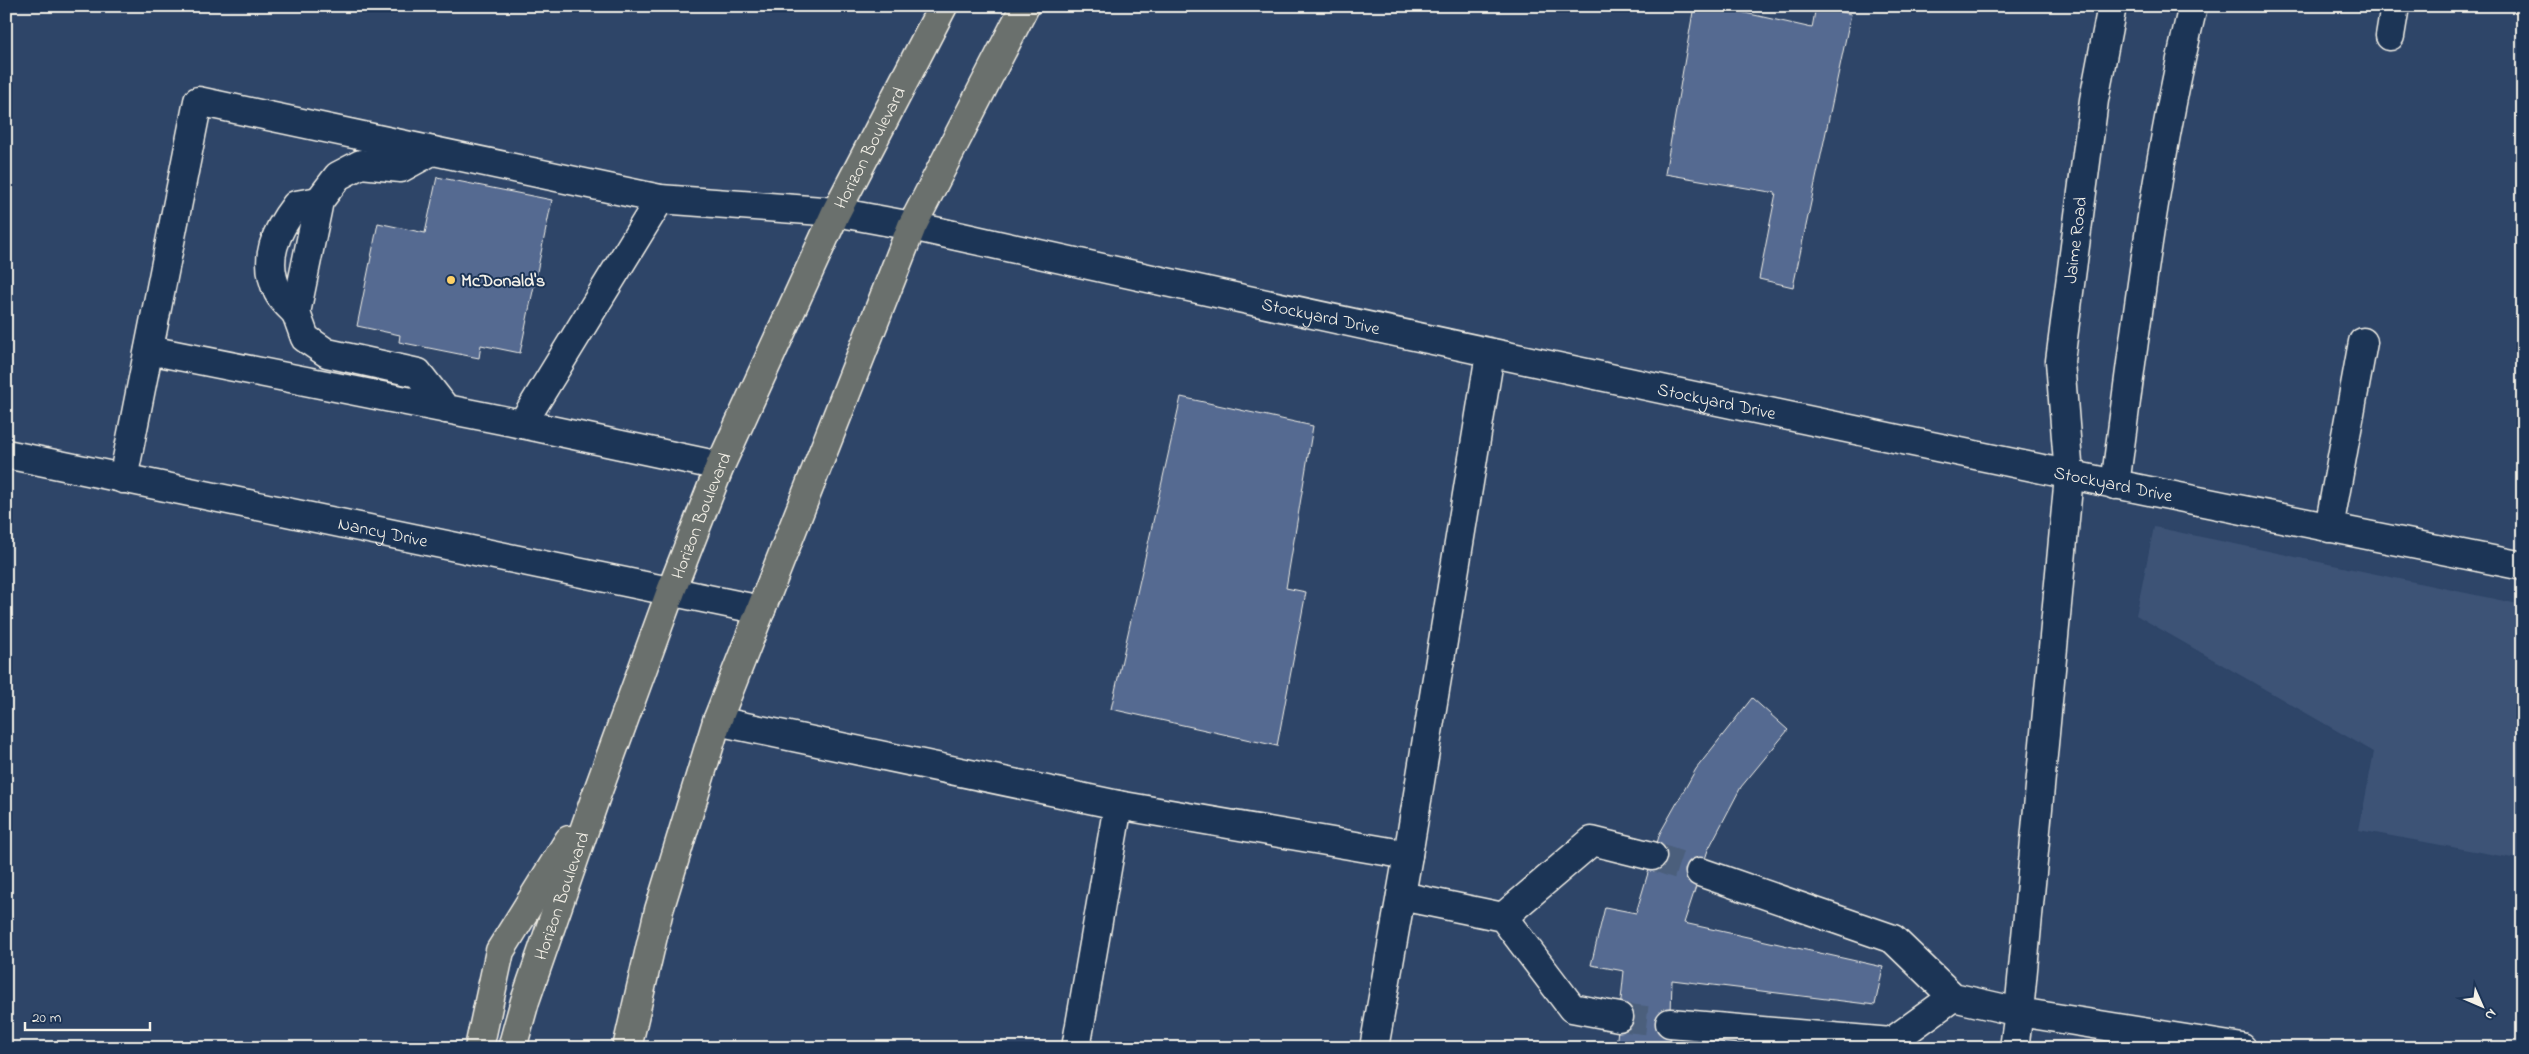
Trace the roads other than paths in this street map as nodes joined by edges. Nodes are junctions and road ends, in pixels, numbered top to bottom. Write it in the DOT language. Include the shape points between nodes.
graph roads {
  1 [pos="943,6"];
  2 [pos="1025,6"];
  3 [pos="2112,6"];
  4 [pos="2193,6"];
  5 [pos="2395,6"];
  6 [pos="2390,36"];
  7 [pos="432,151"];
  8 [pos="660,199"];
  9 [pos="320,201"];
  10 [pos="836,212"];
  11 [pos="912,226"];
  12 [pos="296,314"];
  13 [pos="2363,342"];
  14 [pos="149,350"];
  15 [pos="1490,354"];
  16 [pos="446,409"];
  17 [pos="522,424"];
  18 [pos="6,454"];
  19 [pos="720,466"];
  20 [pos="2069,476"];
  21 [pos="123,479"];
  22 [pos="2115,485"];
  23 [pos="2329,528"];
  24 [pos="2523,566"];
  25 [pos="671,591"];
  26 [pos="761,610"];
  27 [pos="717,721"];
  28 [pos="596,796"];
  29 [pos="1118,805"];
  30 [pos="1408,855"];
  31 [pos="1652,856"];
  32 [pos="1700,872"];
  33 [pos="1401,896"];
  34 [pos="1503,917"];
  35 [pos="1953,997"];
  36 [pos="2019,1012"];
  37 [pos="1619,1017"];
  38 [pos="1670,1023"];
  39 [pos="479,1048"];
  40 [pos="512,1048"];
  41 [pos="627,1048"];
  42 [pos="1076,1048"];
  43 [pos="1374,1048"];
  44 [pos="2014,1048"];
  45 [pos="2242,1048"];
  1 -- 10 [label="main road, Horizon Boulevard"];
  2 -- 11 [label="main road"];
  3 -- 20 [label="street, Jaime Road" via="2094,100 2060,361"];
  4 -- 22 [label="street" via="2181,56 2141,286"];
  5 -- 6 [label="street"];
  7 -- 8 [label="street, Stockyard Drive"];
  7 -- 9 [label="street" via="400,168 361,164 338,176"];
  7 -- 14 [label="street, Stockyard Drive" via="198,101"];
  8 -- 10 [label="street, Stockyard Drive"];
  8 -- 17 [label="street"];
  9 -- 12 [label="street"];
  9 -- 12 [label="street" via="296,205 280,226 272,249 272,269 278,293"];
  10 -- 11 [label="street, Stockyard Drive"];
  10 -- 19 [label="main road, Horizon Boulevard"];
  11 -- 15 [label="street, Stockyard Drive"];
  11 -- 26 [label="main road"];
  12 -- 16 [label="street" via="305,338 327,354 418,373"];
  13 -- 23 [label="street"];
  14 -- 16 [label="street"];
  14 -- 21 [label="street"];
  15 -- 20 [label="street, Stockyard Drive"];
  15 -- 30 [label="street"];
  16 -- 17 [label="street"];
  17 -- 19 [label="street"];
  18 -- 21 [label="street, Nancy Drive"];
  19 -- 25 [label="main road, Horizon Boulevard"];
  20 -- 22 [label="street, Stockyard Drive"];
  20 -- 36 [label="street, Jaime Road"];
  21 -- 25 [label="street, Nancy Drive"];
  22 -- 23 [label="street, Stockyard Drive"];
  23 -- 24 [label="street, Stockyard Drive"];
  25 -- 26 [label="street, Nancy Drive"];
  25 -- 28 [label="main road, Horizon Boulevard"];
  26 -- 27 [label="main road"];
  27 -- 29 [label="street"];
  27 -- 41 [label="main road" via="660,910"];
  28 -- 39 [label="main road" via="500,951"];
  28 -- 40 [label="main road, Horizon Boulevard" via="525,1001"];
  29 -- 30 [label="street"];
  29 -- 42 [label="street"];
  30 -- 33 [label="street"];
  31 -- 34 [label="street" via="1592,841"];
  32 -- 35 [label="street" via="1893,939"];
  33 -- 34 [label="street"];
  33 -- 43 [label="street"];
  34 -- 37 [label="street" via="1572,1008"];
  35 -- 36 [label="street"];
  35 -- 38 [label="street" via="1891,1042"];
  36 -- 44 [label="street, Jaime Road"];
  36 -- 45 [label="street"];
}
